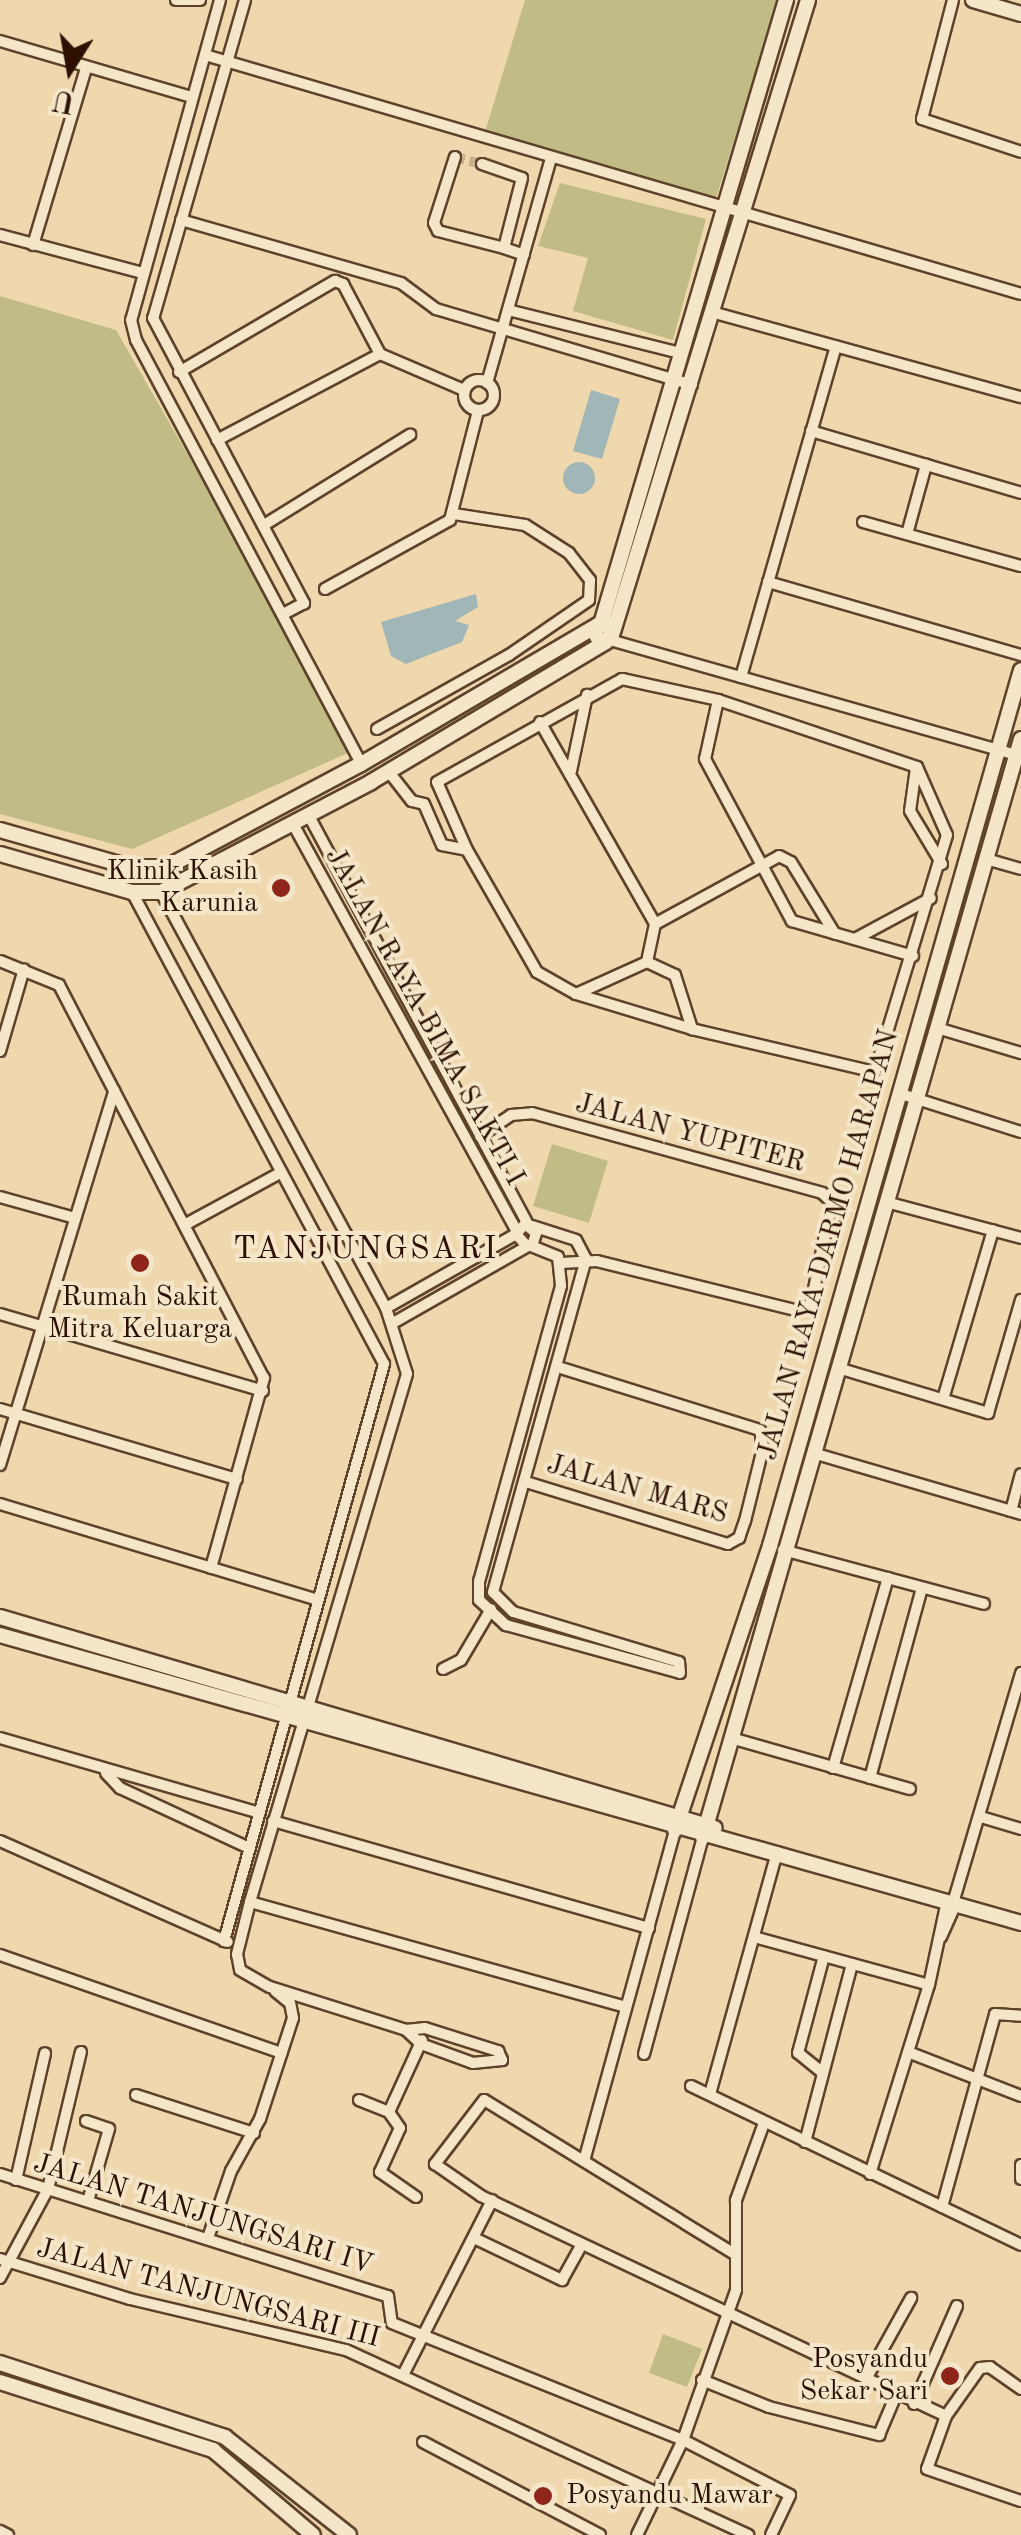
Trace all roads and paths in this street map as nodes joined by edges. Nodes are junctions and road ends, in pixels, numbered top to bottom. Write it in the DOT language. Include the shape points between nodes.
graph roads {
  1 [pos="176,0"];
  2 [pos="200,0"];
  3 [pos="220,0"];
  4 [pos="246,0"];
  5 [pos="786,0"];
  6 [pos="808,0"];
  7 [pos="954,0"];
  8 [pos="974,0"];
  9 [pos="1021,14"];
  10 [pos="0,41"];
  11 [pos="205,55"];
  12 [pos="228,62"];
  13 [pos="86,68"];
  14 [pos="191,97"];
  15 [pos="1021,152"];
  16 [pos="455,157"];
  17 [pos="553,158"];
  18 [pos="482,164"];
  19 [pos="722,205"];
  20 [pos="745,210"];
  21 [pos="180,220"];
  22 [pos="0,235"];
  23 [pos="33,245"];
  24 [pos="504,248"];
  25 [pos="524,255"];
  26 [pos="143,273"];
  27 [pos="1021,294"];
  28 [pos="508,310"];
  29 [pos="715,313"];
  30 [pos="154,318"];
  31 [pos="131,320"];
  32 [pos="502,330"];
  33 [pos="159,336"];
  34 [pos="136,340"];
  35 [pos="836,346"];
  36 [pos="658,352"];
  37 [pos="380,354"];
  38 [pos="680,354"];
  39 [pos="653,370"];
  40 [pos="179,372"];
  41 [pos="672,380"];
  42 [pos="488,382"];
  43 [pos="692,385"];
  44 [pos="464,390"];
  45 [pos="1021,397"];
  46 [pos="478,411"];
  47 [pos="811,431"];
  48 [pos="410,435"];
  49 [pos="217,440"];
  50 [pos="926,465"];
  51 [pos="1021,492"];
  52 [pos="454,514"];
  53 [pos="863,522"];
  54 [pos="264,524"];
  55 [pos="907,534"];
  56 [pos="1021,566"];
  57 [pos="768,582"];
  58 [pos="325,588"];
  59 [pos="284,614"];
  60 [pos="605,634"];
  61 [pos="1021,655"];
  62 [pos="1021,670"];
  63 [pos="741,677"];
  64 [pos="587,695"];
  65 [pos="718,700"];
  66 [pos="540,722"];
  67 [pos="377,729"];
  68 [pos="1021,739"];
  69 [pos="998,750"];
  70 [pos="1019,756"];
  71 [pos="361,764"];
  72 [pos="916,767"];
  73 [pos="389,772"];
  74 [pos="570,772"];
  75 [pos="371,782"];
  76 [pos="441,798"];
  77 [pos="424,804"];
  78 [pos="310,816"];
  79 [pos="293,824"];
  80 [pos="0,830"];
  81 [pos="467,850"];
  82 [pos="0,854"];
  83 [pos="329,854"];
  84 [pos="986,859"];
  85 [pos="312,863"];
  86 [pos="760,864"];
  87 [pos="942,864"];
  88 [pos="1021,869"];
  89 [pos="132,892"];
  90 [pos="161,892"];
  91 [pos="931,898"];
  92 [pos="655,924"];
  93 [pos="834,934"];
  94 [pos="855,939"];
  95 [pos="913,956"];
  96 [pos="0,961"];
  97 [pos="647,962"];
  98 [pos="24,968"];
  99 [pos="576,994"];
  100 [pos="937,1028"];
  101 [pos="692,1029"];
  102 [pos="0,1051"];
  103 [pos="1021,1052"];
  104 [pos="114,1091"];
  105 [pos="898,1093"];
  106 [pos="916,1098"];
  107 [pos="1021,1132"];
  108 [pos="480,1136"];
  109 [pos="280,1173"];
  110 [pos="0,1196"];
  111 [pos="886,1202"];
  112 [pos="75,1218"];
  113 [pos="188,1223"];
  114 [pos="530,1225"];
  115 [pos="993,1230"];
  116 [pos="516,1232"];
  117 [pos="1021,1238"];
  118 [pos="528,1245"];
  119 [pos="586,1259"];
  120 [pos="561,1263"];
  121 [pos="1021,1300"];
  122 [pos="386,1308"];
  123 [pos="0,1314"];
  124 [pos="393,1323"];
  125 [pos="42,1326"];
  126 [pos="561,1368"];
  127 [pos="838,1368"];
  128 [pos="263,1391"];
  129 [pos="942,1399"];
  130 [pos="0,1409"];
  131 [pos="16,1414"];
  132 [pos="813,1454"];
  133 [pos="0,1466"];
  134 [pos="1021,1474"];
  135 [pos="237,1479"];
  136 [pos="526,1482"];
  137 [pos="0,1504"];
  138 [pos="1016,1512"];
  139 [pos="783,1550"];
  140 [pos="211,1568"];
  141 [pos="888,1578"];
  142 [pos="922,1588"];
  143 [pos="315,1599"];
  144 [pos="498,1601"];
  145 [pos="984,1604"];
  146 [pos="488,1613"];
  147 [pos="0,1617"];
  148 [pos="0,1634"];
  149 [pos="443,1669"];
  150 [pos="1021,1673"];
  151 [pos="283,1708"];
  152 [pos="304,1713"];
  153 [pos="0,1738"];
  154 [pos="730,1738"];
  155 [pos="834,1768"];
  156 [pos="106,1774"];
  157 [pos="870,1778"];
  158 [pos="910,1790"];
  159 [pos="256,1812"];
  160 [pos="682,1815"];
  161 [pos="981,1817"];
  162 [pos="273,1820"];
  163 [pos="703,1829"];
  164 [pos="1021,1829"];
  165 [pos="678,1831"];
  166 [pos="0,1841"];
  167 [pos="248,1847"];
  168 [pos="777,1852"];
  169 [pos="250,1902"];
  170 [pos="952,1903"];
  171 [pos="1021,1923"];
  172 [pos="648,1928"];
  173 [pos="754,1937"];
  174 [pos="224,1941"];
  175 [pos="238,1950"];
  176 [pos="0,1956"];
  177 [pos="824,1956"];
  178 [pos="852,1964"];
  179 [pos="929,1985"];
  180 [pos="270,1987"];
  181 [pos="626,2007"];
  182 [pos="1021,2016"];
  183 [pos="425,2028"];
  184 [pos="406,2030"];
  185 [pos="421,2044"];
  186 [pos="80,2052"];
  187 [pos="908,2052"];
  188 [pos="45,2053"];
  189 [pos="281,2053"];
  190 [pos="644,2054"];
  191 [pos="823,2073"];
  192 [pos="978,2075"];
  193 [pos="691,2086"];
  194 [pos="710,2094"];
  195 [pos="136,2095"];
  196 [pos="1021,2096"];
  197 [pos="359,2100"];
  198 [pos="389,2112"];
  199 [pos="86,2121"];
  200 [pos="764,2124"];
  201 [pos="254,2134"];
  202 [pos="805,2142"];
  203 [pos="585,2157"];
  204 [pos="1021,2166"];
  205 [pos="0,2174"];
  206 [pos="870,2174"];
  207 [pos="1021,2179"];
  208 [pos="16,2180"];
  209 [pos="48,2189"];
  210 [pos="416,2197"];
  211 [pos="492,2200"];
  212 [pos="88,2201"];
  213 [pos="942,2207"];
  214 [pos="209,2235"];
  215 [pos="474,2238"];
  216 [pos="582,2244"];
  217 [pos="733,2245"];
  218 [pos="1021,2245"];
  219 [pos="4,2260"];
  220 [pos="0,2278"];
  221 [pos="911,2298"];
  222 [pos="957,2306"];
  223 [pos="726,2316"];
  224 [pos="422,2338"];
  225 [pos="0,2363"];
  226 [pos="404,2373"];
  227 [pos="866,2379"];
  228 [pos="702,2380"];
  229 [pos="0,2382"];
  230 [pos="1021,2389"];
  231 [pos="896,2395"];
  232 [pos="914,2404"];
  233 [pos="946,2416"];
  234 [pos="682,2440"];
  235 [pos="423,2442"];
  236 [pos="292,2492"];
  237 [pos="656,2496"];
  238 [pos="1021,2501"];
  239 [pos="279,2505"];
  240 [pos="0,2531"];
  241 [pos="8,2535"];
  242 [pos="313,2535"];
  243 [pos="350,2535"];
  244 [pos="600,2535"];
  245 [pos="637,2535"];
  246 [pos="748,2535"];
  247 [pos="771,2535"];
  1 -- 2 [label="street"];
  3 -- 11 [label="street"];
  4 -- 12 [label="street"];
  5 -- 19 [label="street"];
  6 -- 20 [label="street"];
  7 -- 15 [label="street" via="922,119"];
  8 -- 9 [label="street"];
  10 -- 13 [label="street"];
  11 -- 12 [label="street"];
  11 -- 14 [label="street"];
  12 -- 17 [label="street"];
  12 -- 21 [label="street"];
  13 -- 14 [label="street"];
  13 -- 23 [label="street"];
  14 -- 26 [label="street"];
  16 -- 24 [label="street" via="434,223 438,231"];
  17 -- 19 [label="street"];
  17 -- 25 [label="street"];
  18 -- 24 [label="street" via="522,178"];
  19 -- 20 [label="street"];
  19 -- 38 [label="street"];
  20 -- 27 [label="street"];
  20 -- 29 [label="street"];
  21 -- 30 [label="street"];
  21 -- 32 [label="street" via="401,282 436,309"];
  22 -- 23 [label="street"];
  23 -- 26 [label="street"];
  24 -- 25 [label="street"];
  25 -- 28 [label="street"];
  26 -- 31 [label="street"];
  28 -- 32 [label="street"];
  28 -- 36 [label="street"];
  29 -- 35 [label="street"];
  29 -- 43 [label="street"];
  30 -- 31 [label="street"];
  30 -- 33 [label="street"];
  31 -- 34 [label="street"];
  32 -- 39 [label="street"];
  32 -- 42 [label="street"];
  33 -- 34 [label="street"];
  33 -- 40 [label="street"];
  34 -- 59 [label="street"];
  35 -- 45 [label="street"];
  35 -- 47 [label="street"];
  36 -- 38 [label="street"];
  36 -- 39 [label="street"];
  37 -- 40 [label="street" via="344,284 335,281"];
  37 -- 44 [label="street"];
  37 -- 49 [label="street"];
  38 -- 41 [label="street"];
  39 -- 41 [label="street"];
  40 -- 49 [label="street"];
  41 -- 43 [label="street"];
  41 -- 60 [label="street"];
  42 -- 44 [label="street"];
  42 -- 46 [label="street" via="493,401"];
  43 -- 60 [label="street"];
  44 -- 46 [label="street" via="468,407"];
  46 -- 52 [label="street"];
  47 -- 50 [label="street"];
  47 -- 57 [label="street"];
  48 -- 54 [label="street"];
  49 -- 54 [label="street"];
  50 -- 51 [label="street"];
  50 -- 55 [label="street"];
  52 -- 58 [label="street"];
  52 -- 67 [label="street" via="525,526 554,544 590,580 589,600 509,656"];
  53 -- 55 [label="street"];
  54 -- 59 [label="street" via="304,603"];
  55 -- 56 [label="street"];
  57 -- 61 [label="street"];
  57 -- 63 [label="street"];
  59 -- 71 [label="street"];
  60 -- 63 [label="street"];
  60 -- 71 [label="street"];
  60 -- 73 [label="street"];
  62 -- 69 [label="street, JALAN RAYA DARMO HARAPAN"];
  63 -- 69 [label="street"];
  64 -- 65 [label="street" via="630,678"];
  64 -- 66 [label="street"];
  64 -- 74 [label="street"];
  65 -- 72 [label="street"];
  65 -- 86 [label="street" via="705,760"];
  66 -- 74 [label="street"];
  66 -- 76 [label="street" via="440,776"];
  68 -- 70 [label="street, JALAN RAYA DARMO HARAPAN"];
  69 -- 70 [label="street"];
  69 -- 105 [label="street, JALAN RAYA DARMO HARAPAN"];
  70 -- 84 [label="street, JALAN RAYA DARMO HARAPAN"];
  71 -- 75 [label="street"];
  71 -- 80 [label="street" via="149,871"];
  72 -- 87 [label="street" via="946,823"];
  72 -- 87 [label="street" via="909,805"];
  73 -- 75 [label="street"];
  73 -- 77 [label="street" via="412,800"];
  74 -- 92 [label="street"];
  75 -- 78 [label="street"];
  76 -- 77 [label="street"];
  76 -- 81 [label="street"];
  77 -- 81 [label="street" via="442,845"];
  78 -- 79 [label="street"];
  78 -- 83 [label="street, JALAN RAYA BIMA SAKTI I"];
  79 -- 85 [label="street, JALAN RAYA BIMA SAKTI I"];
  79 -- 90 [label="street"];
  81 -- 99 [label="street" via="538,972"];
  82 -- 89 [label="street"];
  83 -- 85 [label="street"];
  83 -- 108 [label="street, JALAN RAYA BIMA SAKTI I"];
  84 -- 88 [label="street"];
  84 -- 100 [label="street, JALAN RAYA DARMO HARAPAN"];
  85 -- 116 [label="street, JALAN RAYA BIMA SAKTI I"];
  86 -- 92 [label="street"];
  86 -- 93 [label="street" via="792,921"];
  86 -- 93 [label="street" via="786,858"];
  87 -- 91 [label="street"];
  89 -- 90 [label="street"];
  89 -- 109 [label="street"];
  90 -- 122 [label="street"];
  91 -- 94 [label="street"];
  91 -- 95 [label="street"];
  92 -- 97 [label="street"];
  93 -- 94 [label="street"];
  94 -- 95 [label="street"];
  95 -- 101 [label="street" via="872,1074"];
  96 -- 98 [label="street"];
  97 -- 99 [label="street"];
  97 -- 101 [label="street" via="675,974"];
  98 -- 102 [label="street"];
  98 -- 104 [label="street" via="59,985"];
  99 -- 101 [label="street"];
  100 -- 103 [label="street"];
  100 -- 106 [label="street, JALAN RAYA DARMO HARAPAN"];
  104 -- 112 [label="street"];
  104 -- 113 [label="street"];
  105 -- 106 [label="street"];
  105 -- 160 [label="street, JALAN RAYA DARMO HARAPAN" via="770,1546"];
  106 -- 107 [label="street"];
  106 -- 111 [label="street, JALAN RAYA DARMO HARAPAN"];
  108 -- 114 [label="street, JALAN RAYA BIMA SAKTI I"];
  108 -- 119 [label="street, JALAN YUPITER" via="512,1115 532,1113 822,1193 833,1208 811,1303 792,1312"];
  109 -- 113 [label="street"];
  109 -- 143 [label="street" via="384,1364"];
  110 -- 112 [label="street"];
  111 -- 115 [label="street"];
  111 -- 127 [label="street, JALAN RAYA DARMO HARAPAN"];
  112 -- 125 [label="street"];
  113 -- 128 [label="street" via="264,1378"];
  114 -- 116 [label="street"];
  114 -- 118 [label="street" via="536,1236"];
  114 -- 119 [label="street" via="576,1240"];
  115 -- 117 [label="street"];
  115 -- 129 [label="street"];
  116 -- 118 [label="street, JALAN RAYA BIMA SAKTI I"];
  116 -- 122 [label="street"];
  118 -- 120 [label="street, JALAN RAYA BIMA SAKTI I"];
  118 -- 124 [label="street"];
  119 -- 120 [label="street"];
  119 -- 126 [label="street"];
  120 -- 146 [label="street" via="561,1286 479,1581"];
  121 -- 129 [label="street" via="989,1412"];
  122 -- 124 [label="street"];
  123 -- 125 [label="street"];
  124 -- 152 [label="street" via="408,1374"];
  125 -- 128 [label="street"];
  125 -- 131 [label="street"];
  126 -- 136 [label="street"];
  126 -- 136 [label="street, JALAN MARS" via="755,1427 764,1448 739,1538 728,1544"];
  127 -- 129 [label="street"];
  127 -- 132 [label="street, JALAN RAYA DARMO HARAPAN"];
  128 -- 135 [label="street"];
  130 -- 131 [label="street"];
  131 -- 133 [label="street"];
  131 -- 135 [label="street"];
  132 -- 138 [label="street"];
  132 -- 139 [label="street, JALAN RAYA DARMO HARAPAN"];
  134 -- 138 [label="street"];
  135 -- 140 [label="street"];
  136 -- 144 [label="street" via="493,1589"];
  137 -- 140 [label="street"];
  139 -- 141 [label="street"];
  139 -- 154 [label="street, JALAN RAYA DARMO HARAPAN"];
  140 -- 143 [label="street"];
  141 -- 142 [label="street"];
  141 -- 155 [label="street"];
  142 -- 145 [label="street"];
  142 -- 157 [label="street"];
  143 -- 151 [label="street"];
  144 -- 146 [label="street"];
  144 -- 146 [label="street" via="513,1612 682,1667 677,1674 506,1626"];
  146 -- 149 [label="street" via="461,1660"];
  147 -- 151 [label="street"];
  148 -- 151 [label="street"];
  150 -- 161 [label="street"];
  151 -- 152 [label="street"];
  151 -- 159 [label="street"];
  152 -- 160 [label="street"];
  152 -- 162 [label="street"];
  152 -- 165 [label="street"];
  153 -- 156 [label="street"];
  154 -- 155 [label="street"];
  154 -- 163 [label="street, JALAN RAYA DARMO HARAPAN"];
  155 -- 157 [label="street"];
  156 -- 159 [label="street" via="119,1771"];
  156 -- 167 [label="street" via="120,1788"];
  157 -- 158 [label="street"];
  159 -- 167 [label="street"];
  160 -- 163 [label="street"];
  160 -- 165 [label="street, JALAN RAYA DARMO HARAPAN"];
  161 -- 164 [label="street"];
  161 -- 170 [label="street"];
  162 -- 169 [label="street"];
  162 -- 172 [label="street"];
  163 -- 165 [label="street"];
  163 -- 168 [label="street"];
  163 -- 190 [label="street"];
  165 -- 172 [label="street"];
  166 -- 174 [label="street"];
  167 -- 174 [label="street"];
  168 -- 170 [label="street"];
  168 -- 173 [label="street"];
  169 -- 175 [label="street"];
  169 -- 181 [label="street"];
  170 -- 171 [label="street"];
  170 -- 179 [label="street"];
  172 -- 181 [label="street"];
  173 -- 177 [label="street"];
  173 -- 194 [label="street"];
  174 -- 175 [label="street"];
  175 -- 180 [label="street" via="244,1974"];
  176 -- 189 [label="street"];
  177 -- 178 [label="street"];
  177 -- 191 [label="street" via="798,2054"];
  178 -- 179 [label="street"];
  178 -- 191 [label="street"];
  179 -- 187 [label="street"];
  180 -- 184 [label="street"];
  180 -- 189 [label="street" via="294,2012"];
  181 -- 203 [label="street"];
  182 -- 192 [label="street" via="995,2014"];
  183 -- 184 [label="street"];
  183 -- 185 [label="street"];
  183 -- 185 [label="street" via="498,2051 502,2060 484,2065"];
  184 -- 185 [label="street"];
  185 -- 198 [label="street"];
  186 -- 209 [label="street"];
  187 -- 192 [label="street"];
  187 -- 206 [label="street"];
  188 -- 208 [label="street"];
  189 -- 201 [label="street"];
  191 -- 202 [label="street"];
  192 -- 196 [label="street"];
  192 -- 213 [label="street"];
  193 -- 194 [label="street"];
  194 -- 200 [label="street"];
  195 -- 201 [label="street"];
  197 -- 198 [label="street"];
  198 -- 210 [label="street" via="400,2128 380,2174"];
  199 -- 212 [label="street" via="108,2129"];
  200 -- 202 [label="street"];
  200 -- 217 [label="street" via="740,2184"];
  201 -- 214 [label="street" via="232,2171"];
  202 -- 206 [label="street"];
  203 -- 211 [label="street" via="481,2100 436,2170"];
  203 -- 217 [label="street"];
  204 -- 207 [label="street"];
  205 -- 208 [label="street, JALAN TANJUNGSARI IV"];
  206 -- 213 [label="street"];
  208 -- 209 [label="street, JALAN TANJUNGSARI IV"];
  209 -- 212 [label="street, JALAN TANJUNGSARI IV"];
  209 -- 219 [label="street"];
  211 -- 215 [label="street"];
  211 -- 216 [label="street"];
  212 -- 214 [label="street, JALAN TANJUNGSARI IV"];
  213 -- 218 [label="street"];
  214 -- 224 [label="street, JALAN TANJUNGSARI IV" via="388,2296 389,2320"];
  215 -- 216 [label="street" via="562,2280"];
  215 -- 224 [label="street"];
  216 -- 223 [label="street"];
  217 -- 223 [label="street" via="737,2285"];
  219 -- 220 [label="street"];
  219 -- 226 [label="street, JALAN TANJUNGSARI III" via="130,2299 346,2350"];
  221 -- 227 [label="street"];
  222 -- 232 [label="street"];
  223 -- 227 [label="street"];
  223 -- 228 [label="street"];
  224 -- 226 [label="street"];
  224 -- 234 [label="street"];
  225 -- 236 [label="street" via="224,2437"];
  226 -- 237 [label="street, JALAN TANJUNGSARI III"];
  227 -- 231 [label="street"];
  228 -- 231 [label="street" via="769,2407 879,2435"];
  228 -- 234 [label="street"];
  229 -- 239 [label="street" via="213,2450"];
  230 -- 233 [label="street" via="982,2366"];
  231 -- 232 [label="street"];
  232 -- 233 [label="street"];
  233 -- 238 [label="street" via="928,2472"];
  234 -- 237 [label="street"];
  234 -- 247 [label="street" via="792,2496"];
  235 -- 244 [label="street"];
  236 -- 239 [label="street"];
  236 -- 239 [label="street"];
  236 -- 243 [label="street"];
  237 -- 245 [label="street"];
  237 -- 246 [label="street, JALAN TANJUNGSARI III"];
  239 -- 242 [label="street"];
  240 -- 241 [label="street"];
}
